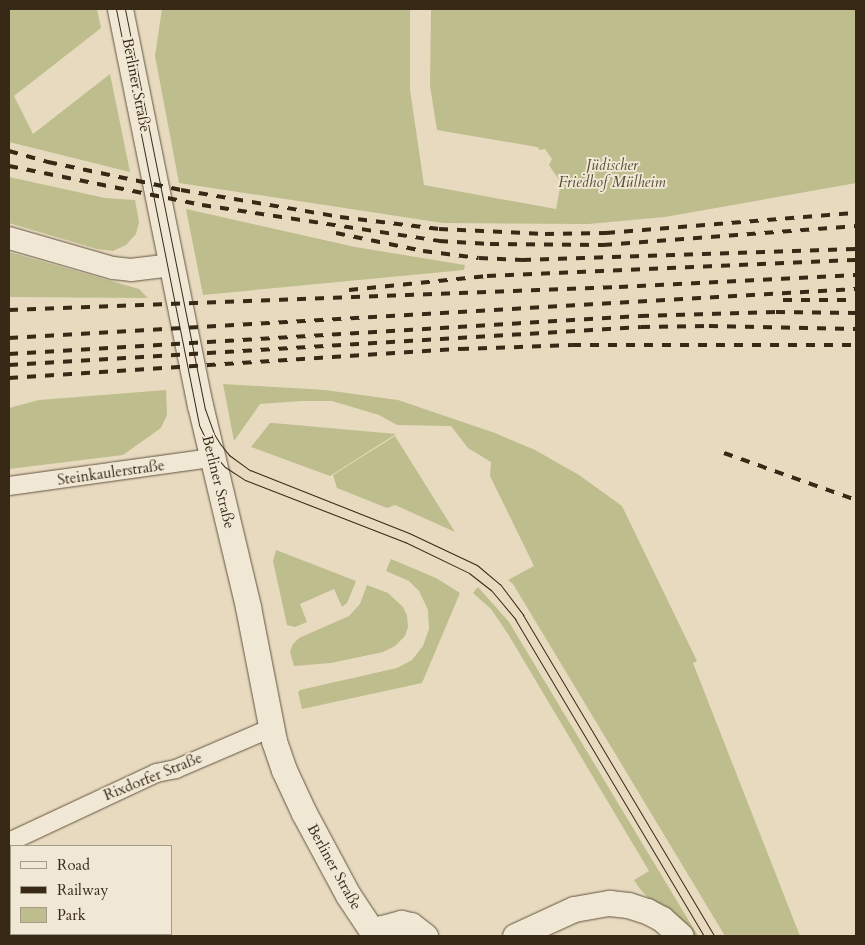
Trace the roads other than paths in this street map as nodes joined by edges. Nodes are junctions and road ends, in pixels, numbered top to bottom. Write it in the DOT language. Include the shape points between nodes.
graph roads {
  1 [pos="120,9"];
  2 [pos="9,238"];
  3 [pos="172,265"];
  4 [pos="212,458"];
  5 [pos="9,486"];
  6 [pos="271,728"];
  7 [pos="9,842"];
  8 [pos="374,935"];
  9 [pos="425,936"];
  10 [pos="515,936"];
  11 [pos="681,936"];
  1 -- 3 [label="main road, Berliner Straße"];
  2 -- 3 [label="street" via="113,268 131,270"];
  3 -- 4 [label="main road, Berliner Straße"];
  4 -- 5 [label="street, Steinkaulerstraße"];
  4 -- 6 [label="main road, Berliner Straße" via="248,607"];
  6 -- 7 [label="street, Rixdorfer Straße" via="176,769 156,773"];
  6 -- 8 [label="main road, Berliner Straße" via="284,770 304,813"];
  8 -- 9 [label="main road, Berliner Straße" via="391,924 401,923 410,925"];
  10 -- 11 [label="main road" via="574,909 609,903 647,911"];
}
